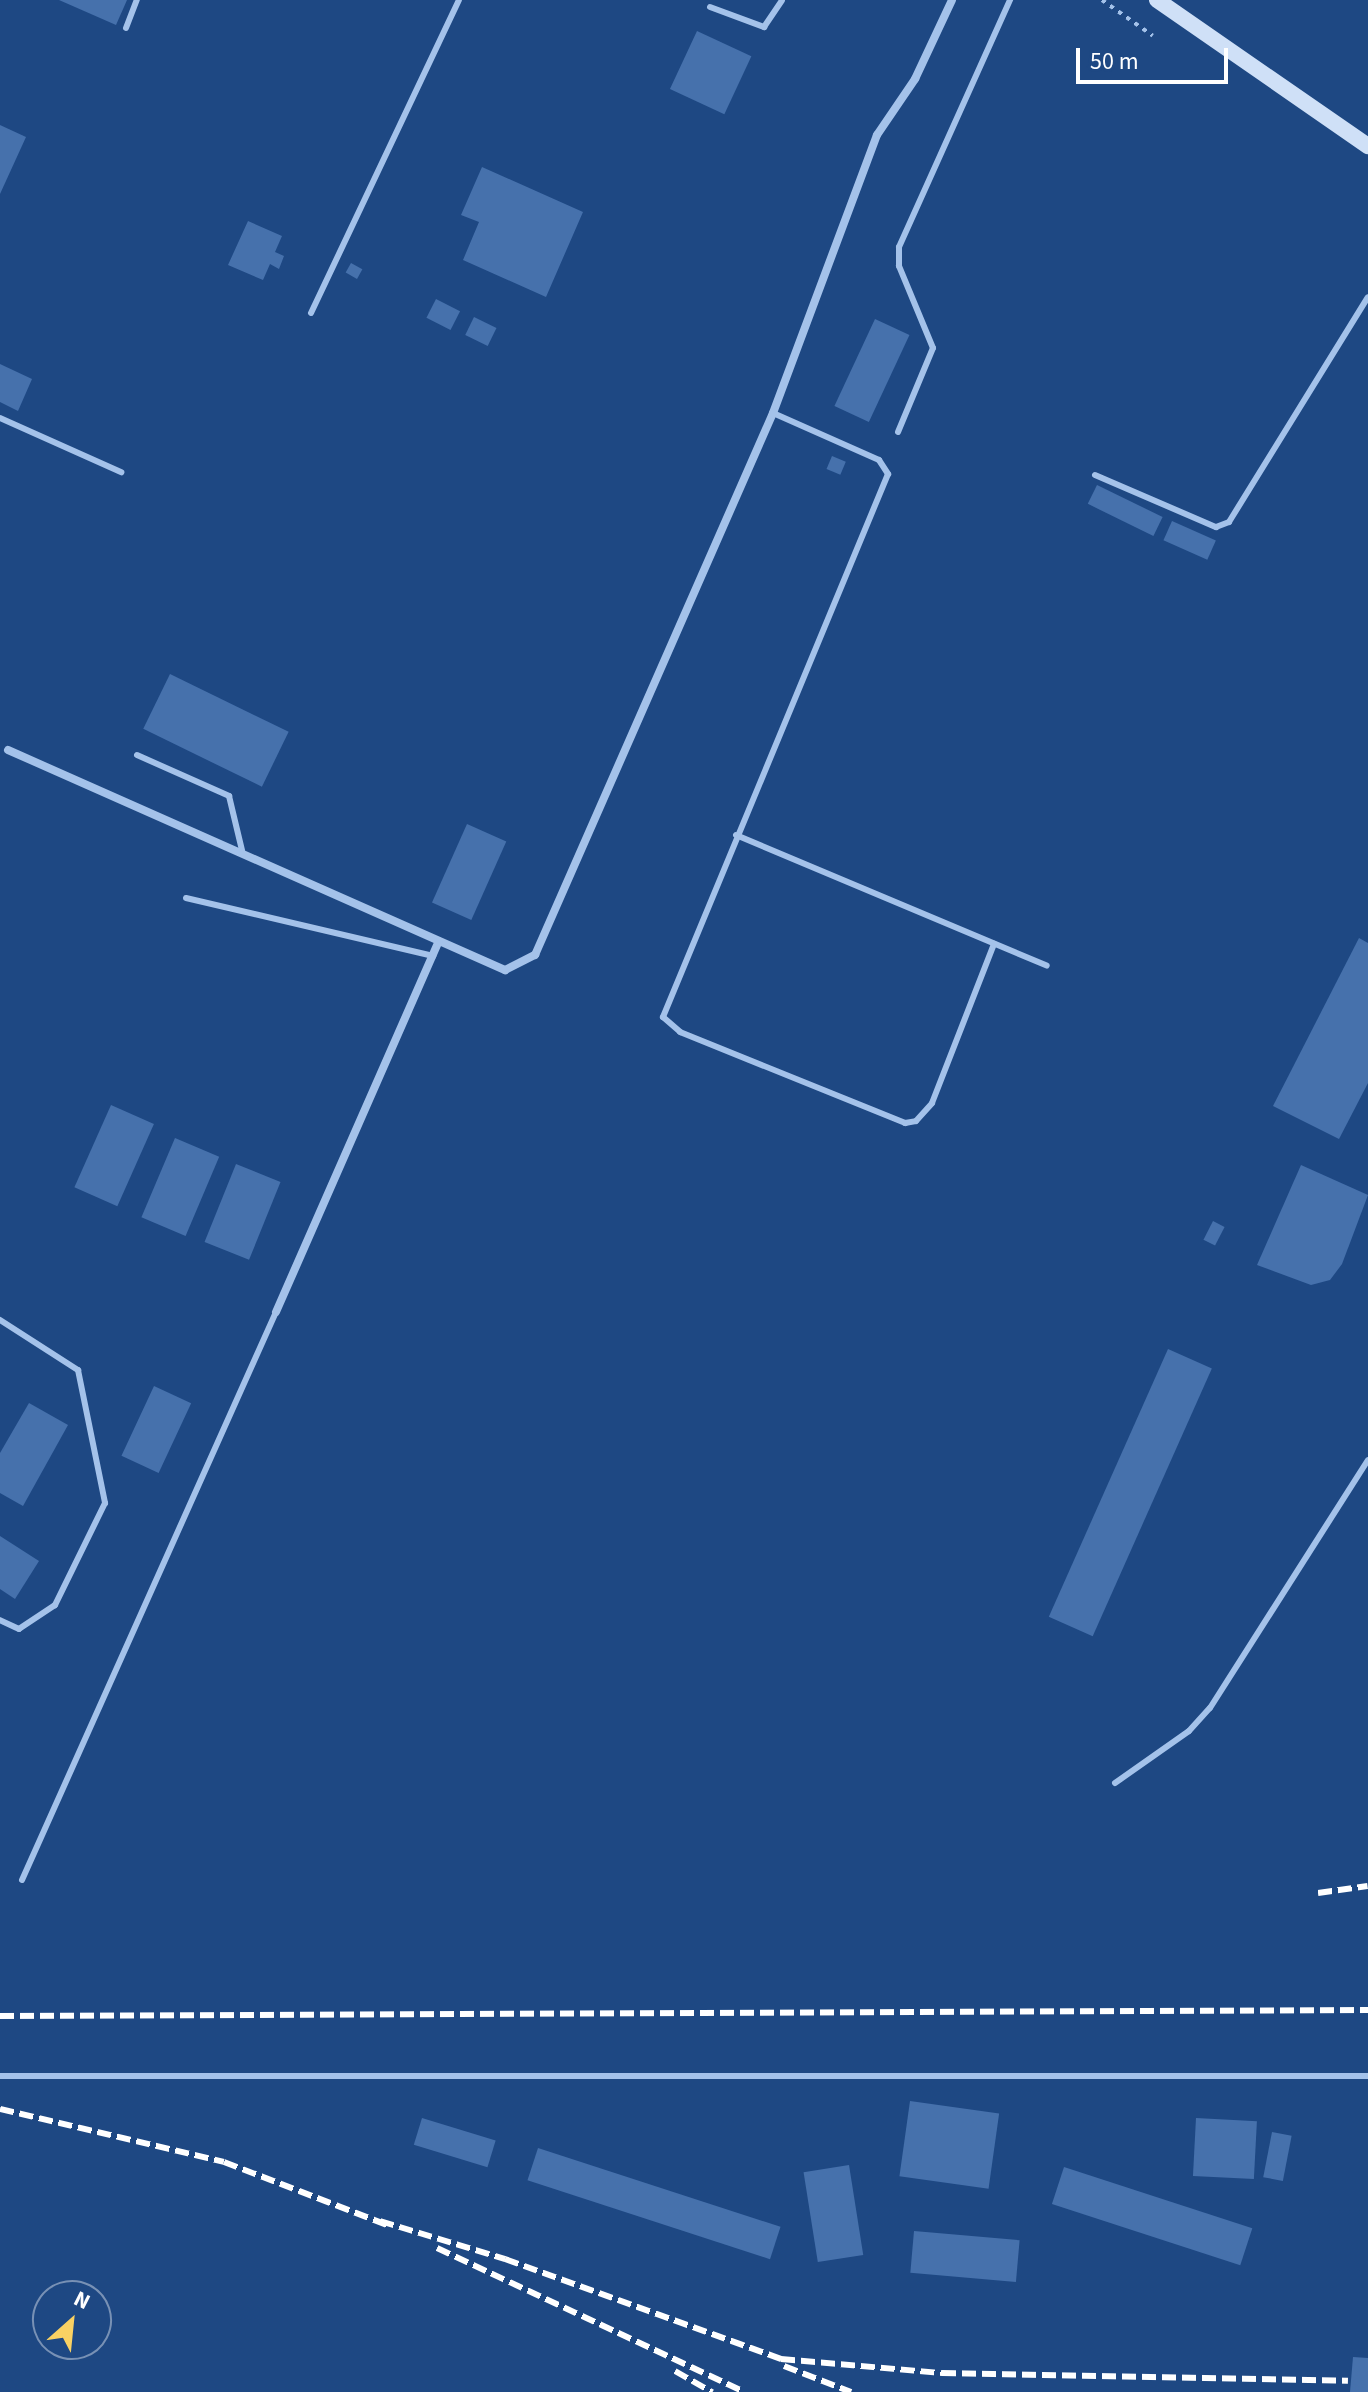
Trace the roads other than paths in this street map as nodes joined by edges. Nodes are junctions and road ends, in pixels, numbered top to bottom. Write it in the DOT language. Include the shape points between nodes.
graph roads {
  1 [pos="137,0"];
  2 [pos="459,0"];
  3 [pos="782,0"];
  4 [pos="952,0"];
  5 [pos="1010,0"];
  6 [pos="1157,0"];
  7 [pos="710,7"];
  8 [pos="126,28"];
  9 [pos="1368,146"];
  10 [pos="1368,297"];
  11 [pos="311,313"];
  12 [pos="773,413"];
  13 [pos="0,418"];
  14 [pos="898,432"];
  15 [pos="121,472"];
  16 [pos="1095,475"];
  17 [pos="8,750"];
  18 [pos="137,755"];
  19 [pos="736,835"];
  20 [pos="242,850"];
  21 [pos="186,898"];
  22 [pos="439,941"];
  23 [pos="994,944"];
  24 [pos="433,956"];
  25 [pos="1047,966"];
  26 [pos="276,1312"];
  27 [pos="0,1320"];
  28 [pos="1368,1460"];
  29 [pos="0,1620"];
  30 [pos="1115,1783"];
  31 [pos="22,1880"];
  32 [pos="0,2076"];
  33 [pos="1368,2076"];
  1 -- 8 [label="lane"];
  2 -- 11 [label="lane"];
  3 -- 7 [label="lane" via="764,27"];
  4 -- 12 [label="street" via="915,79 877,135"];
  5 -- 14 [label="lane" via="899,247 899,266 933,348"];
  6 -- 9 [label="street"];
  10 -- 16 [label="lane" via="1229,522 1216,527"];
  12 -- 19 [label="lane" via="879,460 888,474"];
  12 -- 22 [label="street" via="545,940 535,955 505,970"];
  13 -- 15 [label="lane"];
  17 -- 20 [label="street"];
  18 -- 20 [label="lane" via="229,796"];
  19 -- 23 [label="lane"];
  19 -- 23 [label="lane" via="663,1007 663,1017 680,1032 905,1123 916,1121 932,1103"];
  20 -- 22 [label="street"];
  21 -- 24 [label="lane"];
  22 -- 24 [label="street"];
  23 -- 25 [label="lane"];
  24 -- 26 [label="street"];
  26 -- 31 [label="lane"];
  27 -- 29 [label="lane" via="78,1370 105,1503 55,1605 19,1629"];
  28 -- 30 [label="lane" via="1210,1708 1189,1731"];
  32 -- 33 [label="lane"];
}
